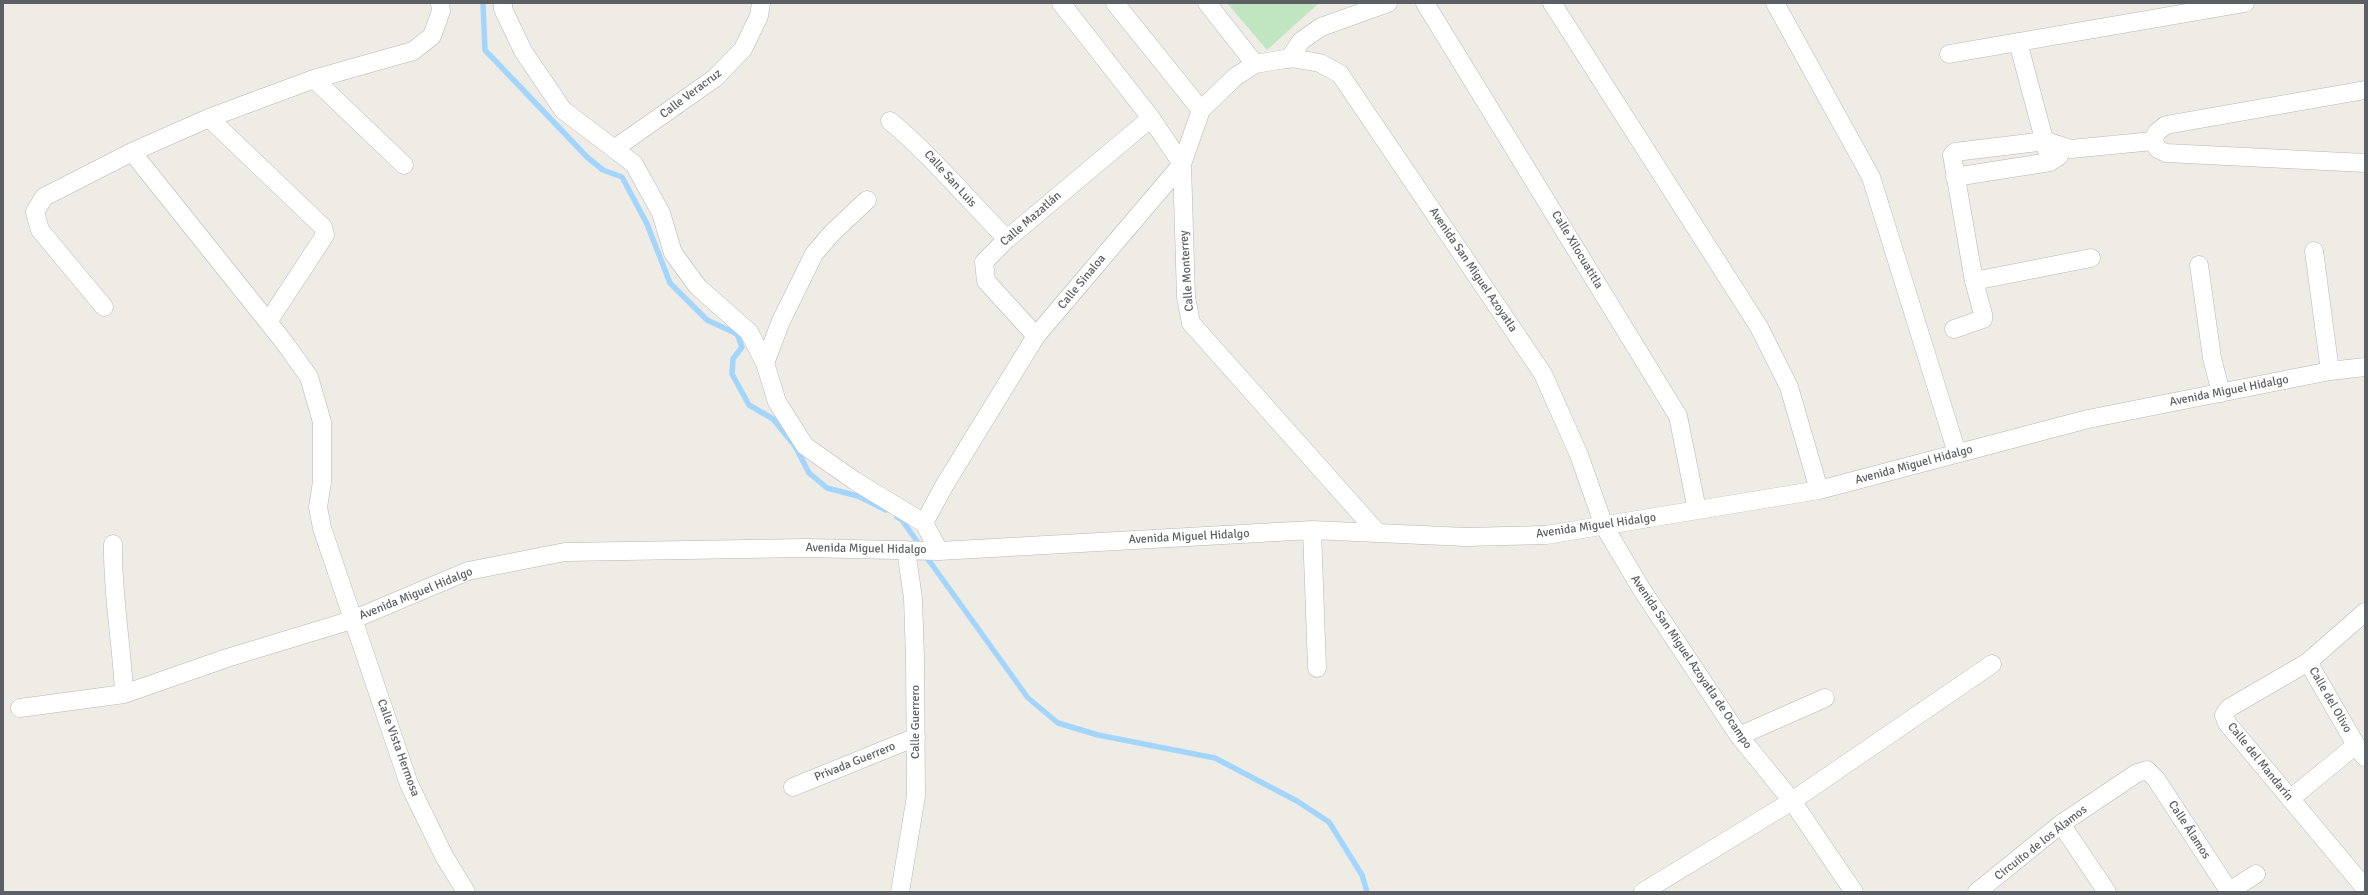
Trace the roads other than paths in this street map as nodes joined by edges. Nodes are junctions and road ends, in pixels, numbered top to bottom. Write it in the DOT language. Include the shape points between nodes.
graph roads {
  1 [pos="440,3"];
  2 [pos="503,3"];
  3 [pos="761,3"];
  4 [pos="1061,3"];
  5 [pos="1115,3"];
  6 [pos="1207,3"];
  7 [pos="1388,3"];
  8 [pos="1426,3"];
  9 [pos="1552,3"];
  10 [pos="1775,3"];
  11 [pos="2245,3"];
  12 [pos="2018,42"];
  13 [pos="1949,54"];
  14 [pos="1290,58"];
  15 [pos="1255,64"];
  16 [pos="314,79"];
  17 [pos="2365,90"];
  18 [pos="1201,110"];
  19 [pos="209,118"];
  20 [pos="1151,118"];
  21 [pos="890,121"];
  22 [pos="2046,141"];
  23 [pos="2153,142"];
  24 [pos="2071,149"];
  25 [pos="614,150"];
  26 [pos="132,152"];
  27 [pos="2050,162"];
  28 [pos="2365,163"];
  29 [pos="1182,164"];
  30 [pos="404,165"];
  31 [pos="1955,178"];
  32 [pos="867,200"];
  33 [pos="1006,239"];
  34 [pos="2314,251"];
  35 [pos="2091,258"];
  36 [pos="2199,265"];
  37 [pos="1974,281"];
  38 [pos="104,307"];
  39 [pos="268,322"];
  40 [pos="1954,329"];
  41 [pos="1036,336"];
  42 [pos="765,363"];
  43 [pos="2365,367"];
  44 [pos="2330,371"];
  45 [pos="2221,392"];
  46 [pos="1958,452"];
  47 [pos="1819,490"];
  48 [pos="1697,510"];
  49 [pos="924,523"];
  50 [pos="1604,526"];
  51 [pos="1312,530"];
  52 [pos="1377,532"];
  53 [pos="113,544"];
  54 [pos="906,550"];
  55 [pos="939,551"];
  56 [pos="2365,612"];
  57 [pos="352,620"];
  58 [pos="2308,662"];
  59 [pos="1992,664"];
  60 [pos="1317,668"];
  61 [pos="124,694"];
  62 [pos="1825,698"];
  63 [pos="20,708"];
  64 [pos="1739,736"];
  65 [pos="916,737"];
  66 [pos="2360,751"];
  67 [pos="2147,770"];
  68 [pos="793,787"];
  69 [pos="2290,799"];
  70 [pos="1792,801"];
  71 [pos="2061,824"];
  72 [pos="2256,874"];
  73 [pos="2365,888"];
  74 [pos="1988,889"];
  75 [pos="466,892"];
  76 [pos="900,892"];
  77 [pos="1643,892"];
  78 [pos="1854,892"];
  79 [pos="2107,892"];
  80 [pos="2229,892"];
  1 -- 16 [label="street" via="441,11 432,36 413,51"];
  2 -- 25 [label="street" via="503,9 523,51 563,110"];
  3 -- 25 [label="street, Calle Veracruz" via="759,16 743,49 715,78"];
  4 -- 20 [label="street"];
  5 -- 18 [label="street"];
  6 -- 15 [label="street"];
  7 -- 14 [label="street" via="1321,26 1302,41"];
  8 -- 48 [label="street, Calle Xilocuatitla" via="1678,416"];
  9 -- 47 [label="street" via="1759,327 1789,387"];
  10 -- 46 [label="street" via="1871,177"];
  11 -- 12 [label="street"];
  12 -- 13 [label="street"];
  12 -- 22 [label="street"];
  14 -- 15 [label="street, Calle Sinaloa"];
  14 -- 50 [label="street, Avenida San Miguel Azoyatla" via="1320,63 1340,74 1543,374 1579,455"];
  15 -- 18 [label="street, Calle Sinaloa" via="1235,78"];
  16 -- 19 [label="street"];
  16 -- 30 [label="street"];
  17 -- 23 [label="street" via="2166,125 2156,132"];
  18 -- 29 [label="street, Calle Sinaloa"];
  19 -- 26 [label="street"];
  19 -- 39 [label="street" via="323,227 325,235"];
  20 -- 29 [label="street"];
  20 -- 33 [label="street, Calle Mazatlán"];
  21 -- 33 [label="street, Calle San Luis" via="919,145"];
  22 -- 24 [label="street"];
  22 -- 27 [label="street"];
  22 -- 31 [label="street" via="1955,152 1951,157"];
  23 -- 24 [label="street"];
  23 -- 28 [label="street" via="2158,150 2166,153"];
  24 -- 27 [label="street"];
  25 -- 42 [label="street" via="634,164 645,182 661,213 673,253 698,286 749,332"];
  26 -- 38 [label="street" via="44,197 35,212 40,230"];
  26 -- 39 [label="street"];
  27 -- 31 [label="street"];
  29 -- 41 [label="street, Calle Sinaloa"];
  29 -- 52 [label="street, Calle Monterrey" via="1186,297 1190,323"];
  31 -- 37 [label="street"];
  32 -- 42 [label="street" via="814,254 781,321"];
  33 -- 41 [label="street, Calle Mazatlán" via="984,262 986,281"];
  34 -- 44 [label="street"];
  35 -- 37 [label="street"];
  36 -- 45 [label="street" via="2212,358"];
  37 -- 40 [label="street" via="1983,319"];
  39 -- 57 [label="street, Calle Vista Hermosa" via="309,377 322,422 322,482 318,507 322,528"];
  41 -- 49 [label="street, Calle Sinaloa"];
  42 -- 49 [label="street" via="777,402 805,446 855,481"];
  43 -- 44 [label="street, Avenida Miguel Hidalgo"];
  44 -- 45 [label="street, Avenida Miguel Hidalgo"];
  45 -- 46 [label="street, Avenida Miguel Hidalgo" via="2088,419"];
  46 -- 47 [label="street, Avenida Miguel Hidalgo"];
  47 -- 48 [label="street, Avenida Miguel Hidalgo"];
  48 -- 50 [label="street, Avenida Miguel Hidalgo"];
  49 -- 55 [label="street"];
  50 -- 52 [label="street, Avenida Miguel Hidalgo" via="1546,535 1466,537"];
  50 -- 64 [label="street, Avenida San Miguel Azoyatla de Ocampo" via="1642,590"];
  51 -- 52 [label="street, Avenida Miguel Hidalgo"];
  51 -- 55 [label="street, Avenida Miguel Hidalgo"];
  51 -- 60 [label="street"];
  53 -- 61 [label="street" via="113,575 122,650"];
  54 -- 55 [label="street, Avenida Miguel Hidalgo"];
  54 -- 57 [label="street, Avenida Miguel Hidalgo" via="806,548 565,552 468,571"];
  54 -- 65 [label="street, Calle Guerrero" via="913,598"];
  56 -- 58 [label="street, Calle del Mandarín"];
  57 -- 61 [label="street, Avenida Miguel Hidalgo" via="227,658"];
  57 -- 75 [label="street, Calle Vista Hermosa" via="409,784 444,856"];
  58 -- 66 [label="street, Calle del Olivo"];
  58 -- 69 [label="street, Calle del Mandarín" via="2229,708 2224,715"];
  59 -- 70 [label="street"];
  61 -- 63 [label="street, Avenida Miguel Hidalgo"];
  62 -- 64 [label="street"];
  64 -- 70 [label="street, Avenida San Miguel Azoyatla de Ocampo"];
  65 -- 68 [label="street, Privada Guerrero"];
  65 -- 76 [label="street, Calle Guerrero" via="916,796"];
  66 -- 69 [label="street"];
  67 -- 71 [label="street, Circuito de los Álamos" via="2137,773"];
  67 -- 80 [label="street, Calle Álamos" via="2156,779"];
  69 -- 73 [label="street, Calle del Mandarín"];
  70 -- 77 [label="street"];
  70 -- 78 [label="street, Avenida San Miguel Azoyatla de Ocampo"];
  71 -- 74 [label="street, Circuito de los Álamos"];
  71 -- 79 [label="street"];
  72 -- 80 [label="street"];
}
